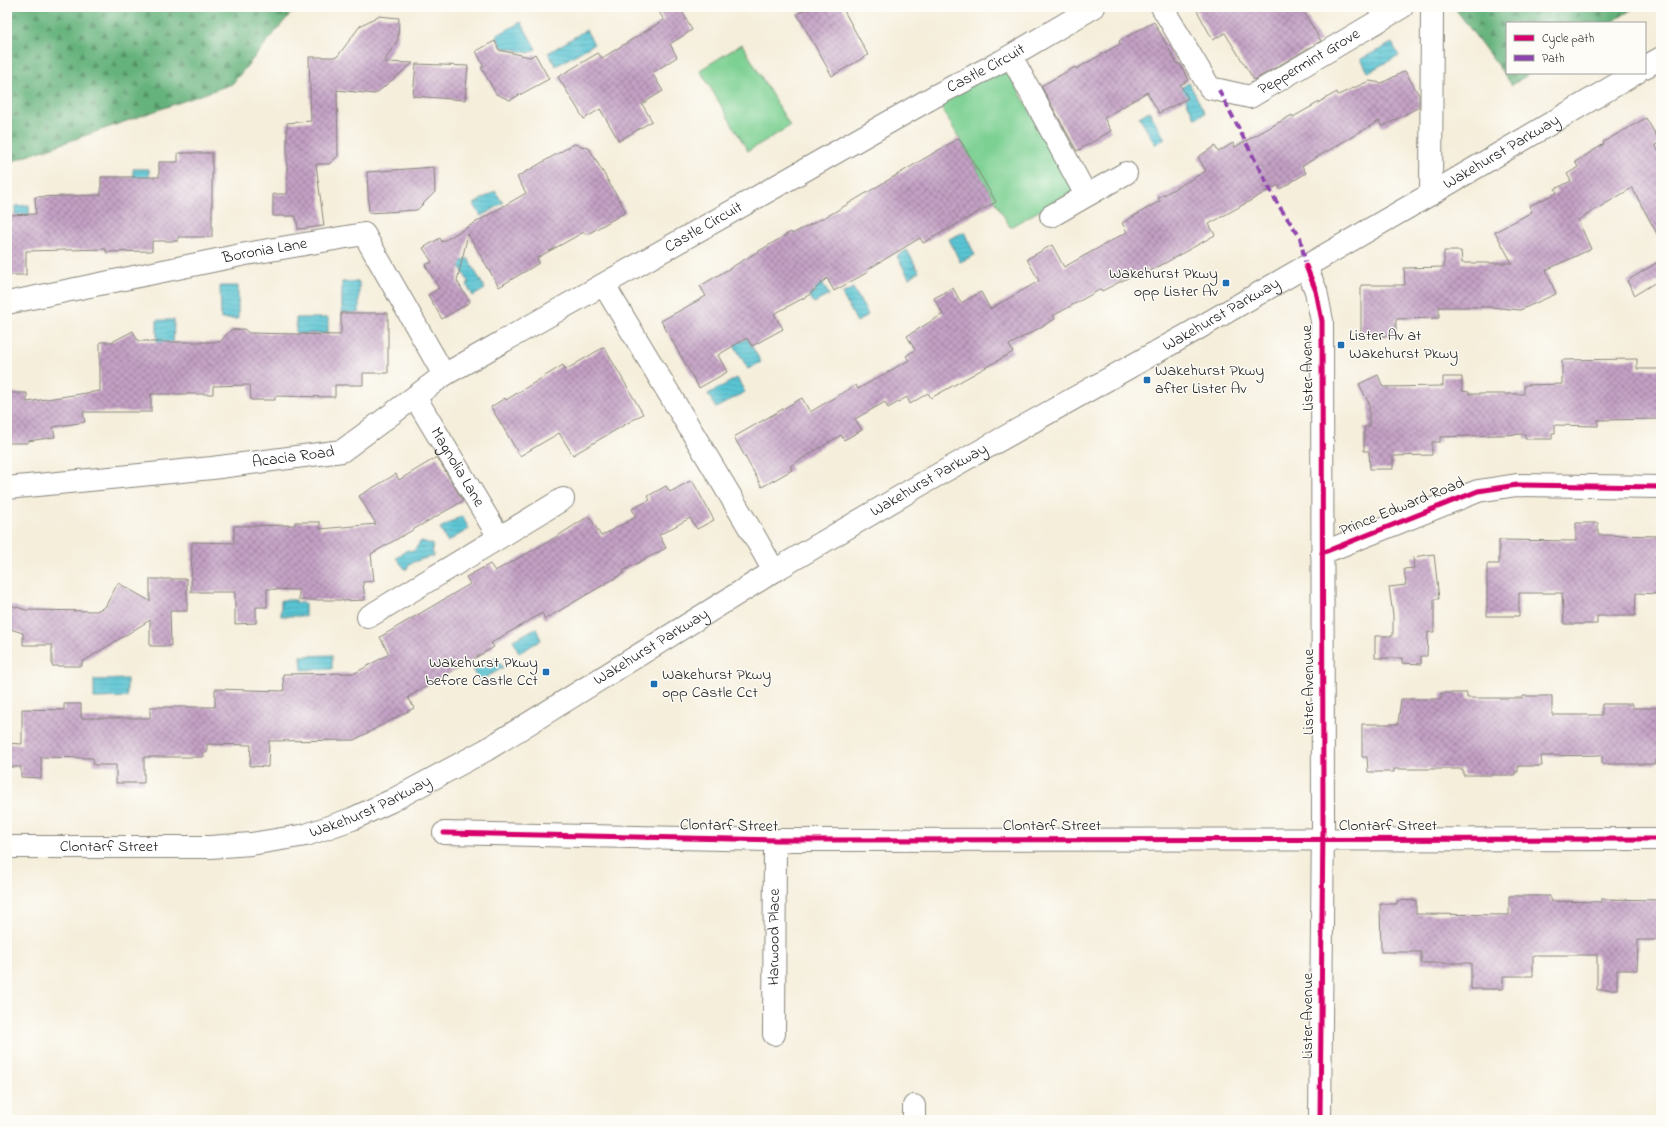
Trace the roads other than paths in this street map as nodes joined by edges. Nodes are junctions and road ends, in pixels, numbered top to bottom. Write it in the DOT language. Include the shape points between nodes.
graph roads {
  1 [pos="1094,7"];
  2 [pos="1162,7"];
  3 [pos="1402,7"];
  4 [pos="1432,7"];
  5 [pos="1011,56"];
  6 [pos="1661,58"];
  7 [pos="1646,67"];
  8 [pos="1634,74"];
  9 [pos="1126,173"];
  10 [pos="1431,194"];
  11 [pos="1086,195"];
  12 [pos="1052,216"];
  13 [pos="1306,266"];
  14 [pos="604,285"];
  15 [pos="7,304"];
  16 [pos="444,375"];
  17 [pos="415,397"];
  18 [pos="1661,487"];
  19 [pos="7,488"];
  20 [pos="563,499"];
  21 [pos="498,538"];
  22 [pos="1322,553"];
  23 [pos="774,571"];
  24 [pos="368,617"];
  25 [pos="444,833"];
  26 [pos="1322,839"];
  27 [pos="1661,839"];
  28 [pos="775,840"];
  29 [pos="7,847"];
  30 [pos="210,847"];
  31 [pos="774,1034"];
  32 [pos="1320,1120"];
  1 -- 5 [label="street, Castle Circuit"];
  2 -- 3 [label="street, Peppermint Grove" via="1210,88 1250,97"];
  4 -- 10 [label="street"];
  5 -- 11 [label="street"];
  5 -- 14 [label="street, Castle Circuit" via="935,96"];
  6 -- 7 [label="street"];
  8 -- 10 [label="street, Wakehurst Parkway"];
  9 -- 11 [label="street"];
  10 -- 13 [label="street, Wakehurst Parkway"];
  11 -- 12 [label="street"];
  13 -- 22 [label="street, Lister Avenue" via="1316,291 1322,321"];
  13 -- 23 [label="street, Wakehurst Parkway" via="925,482"];
  14 -- 16 [label="street, Acacia Road"];
  14 -- 23 [label="street"];
  15 -- 16 [label="street, Boronia Lane" via="246,254 364,234"];
  16 -- 17 [label="street, Acacia Road"];
  17 -- 19 [label="street, Acacia Road" via="342,451 212,468"];
  17 -- 21 [label="street, Magnolia Lane"];
  18 -- 22 [label="street, Prince Edward Road" via="1517,485 1478,491"];
  20 -- 21 [label="street"];
  21 -- 24 [label="street"];
  22 -- 26 [label="street, Lister Avenue"];
  23 -- 30 [label="street, Wakehurst Parkway" via="486,750 391,801 352,819 306,835 251,844"];
  25 -- 28 [label="street, Clontarf Street"];
  26 -- 27 [label="street, Clontarf Street"];
  26 -- 28 [label="street, Clontarf Street"];
  26 -- 32 [label="street, Lister Avenue"];
  28 -- 31 [label="street, Harwood Place"];
  29 -- 30 [label="street, Clontarf Street"];
}
